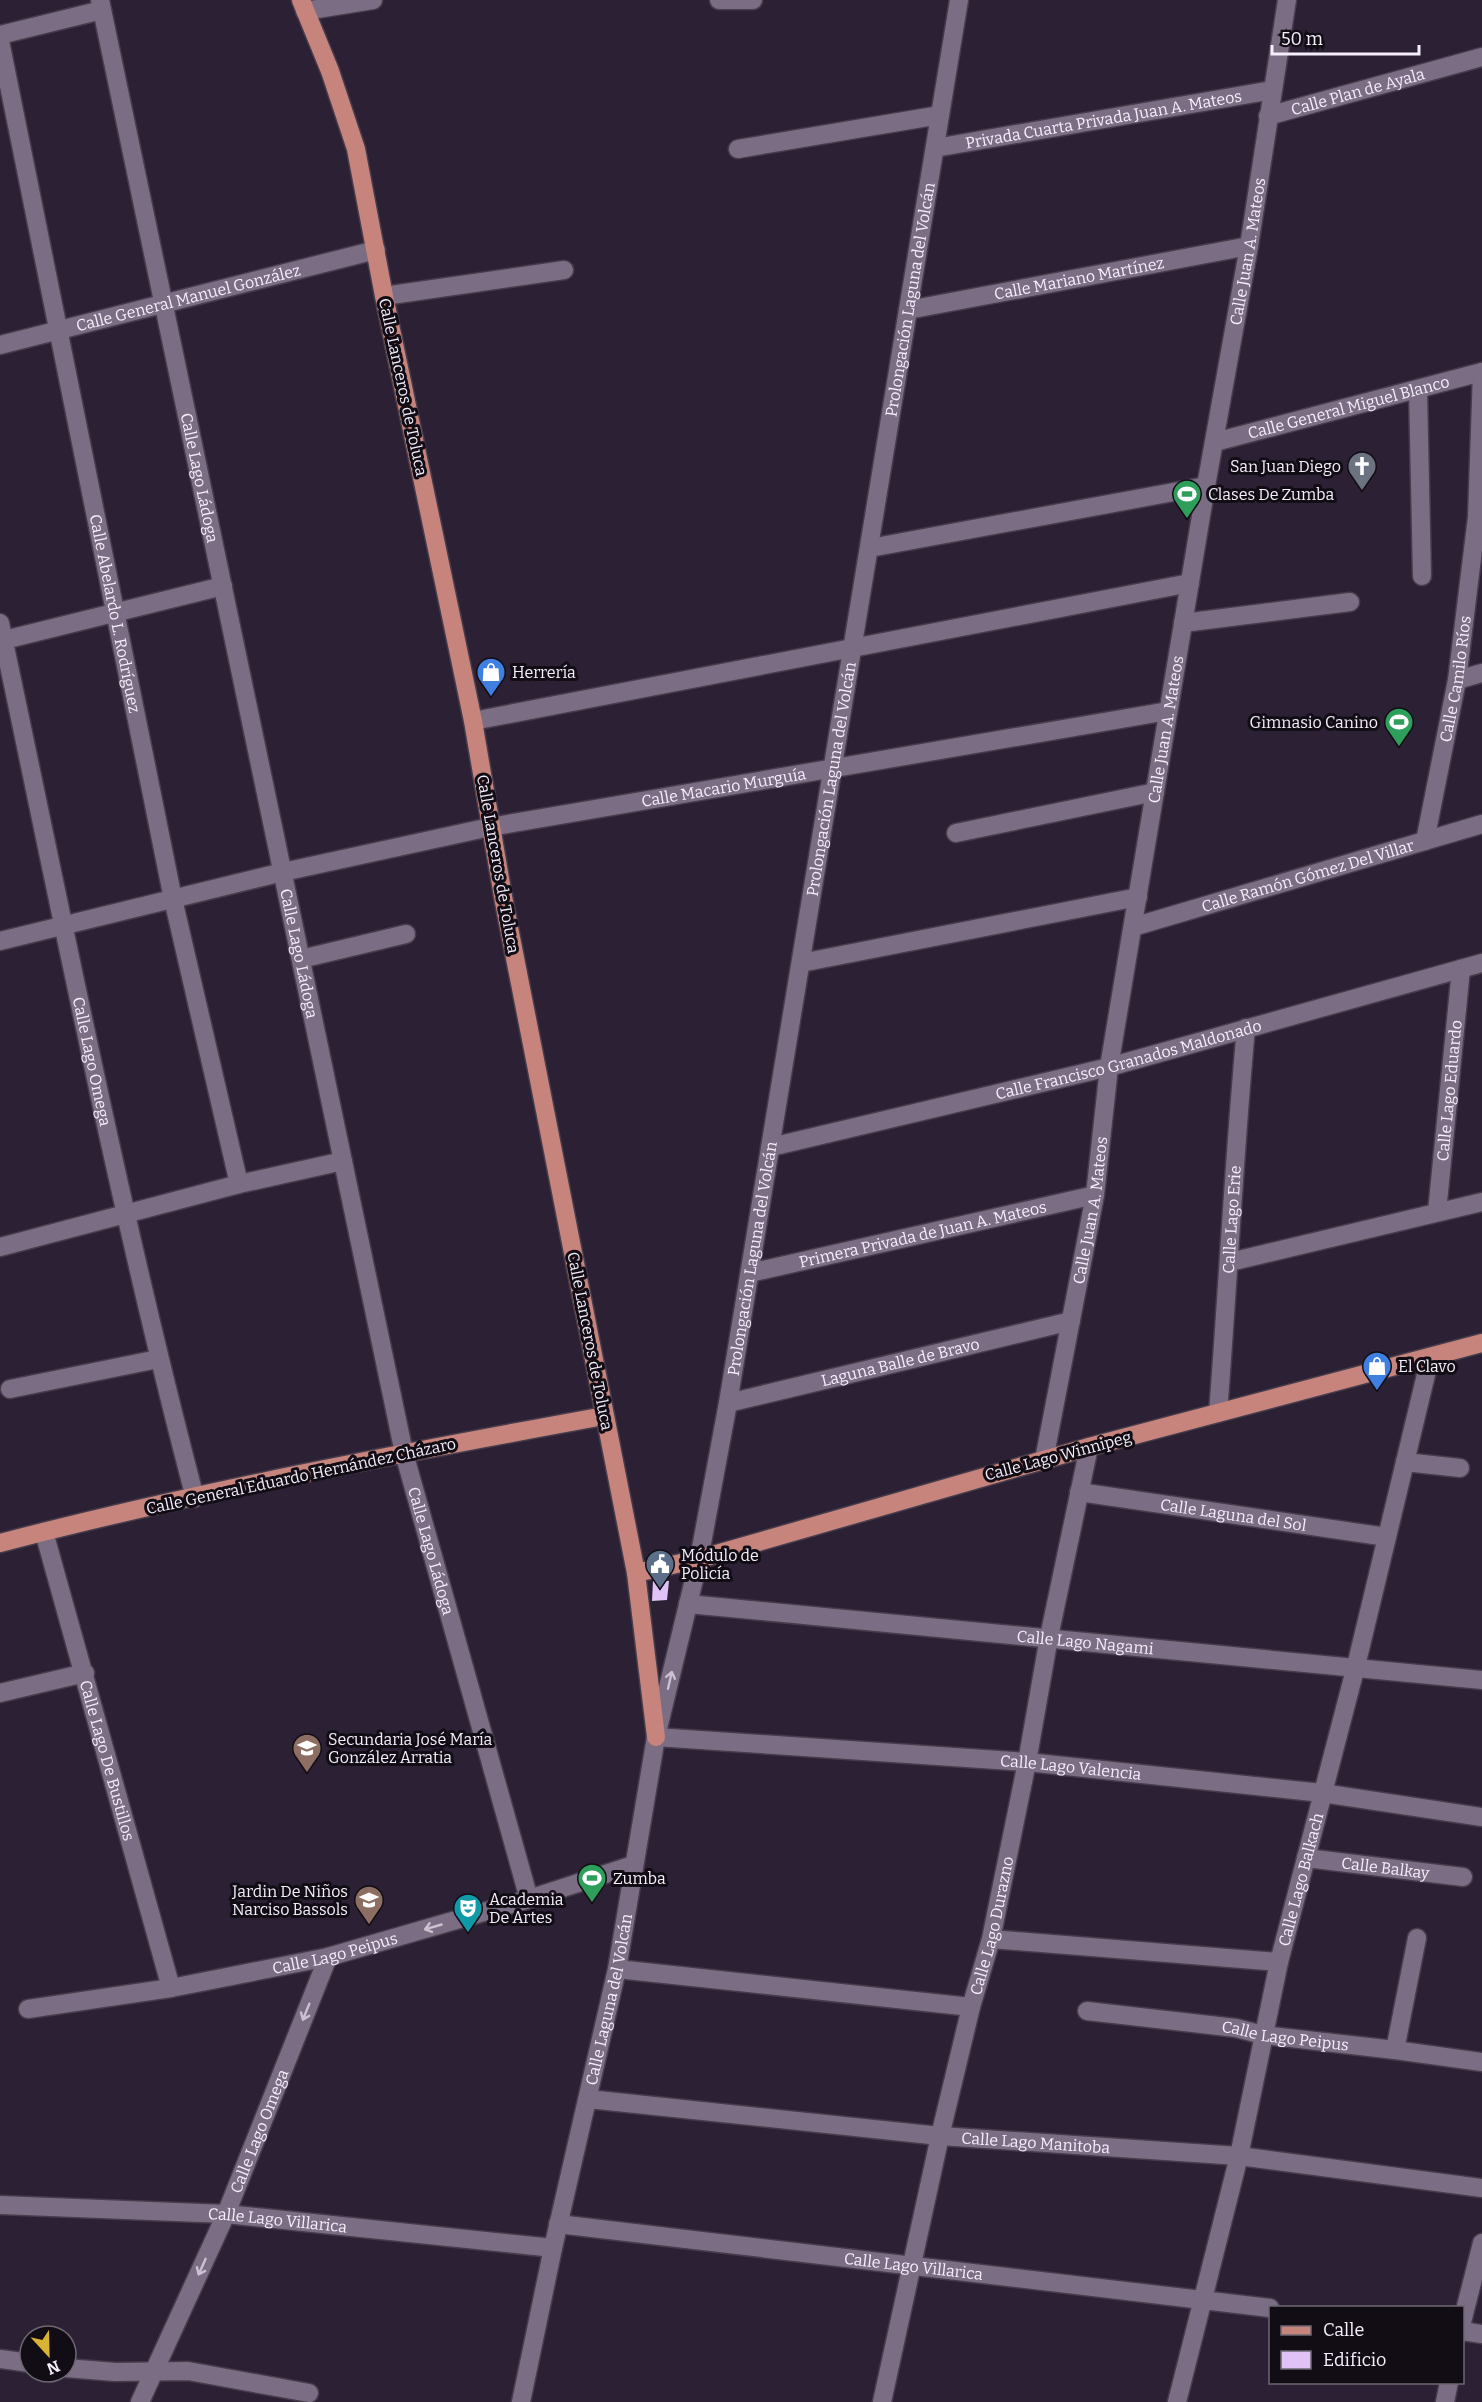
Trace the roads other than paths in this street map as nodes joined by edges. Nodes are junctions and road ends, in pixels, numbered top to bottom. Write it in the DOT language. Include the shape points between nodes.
graph roads {
  1 [pos="373,0"];
  2 [pos="719,0"];
  3 [pos="753,0"];
  4 [pos="959,0"];
  5 [pos="1287,0"];
  6 [pos="101,5"];
  7 [pos="303,5"];
  8 [pos="0,35"];
  9 [pos="0,40"];
  10 [pos="1482,57"];
  11 [pos="1272,90"];
  12 [pos="940,115"];
  13 [pos="1268,116"];
  14 [pos="935,148"];
  15 [pos="738,149"];
  16 [pos="1249,246"];
  17 [pos="376,250"];
  18 [pos="564,270"];
  19 [pos="384,296"];
  20 [pos="164,304"];
  21 [pos="908,310"];
  22 [pos="60,330"];
  23 [pos="0,345"];
  24 [pos="1482,372"];
  25 [pos="1418,390"];
  26 [pos="1215,442"];
  27 [pos="1206,486"];
  28 [pos="1479,517"];
  29 [pos="870,548"];
  30 [pos="1422,576"];
  31 [pos="1190,583"];
  32 [pos="223,586"];
  33 [pos="1350,602"];
  34 [pos="117,612"];
  35 [pos="1183,623"];
  36 [pos="1,635"];
  37 [pos="853,648"];
  38 [pos="1482,673"];
  39 [pos="1457,680"];
  40 [pos="1168,711"];
  41 [pos="473,721"];
  42 [pos="833,769"];
  43 [pos="1155,792"];
  44 [pos="1482,824"];
  45 [pos="490,827"];
  46 [pos="956,833"];
  47 [pos="1425,841"];
  48 [pos="283,872"];
  49 [pos="1138,897"];
  50 [pos="173,899"];
  51 [pos="64,925"];
  52 [pos="1132,927"];
  53 [pos="406,934"];
  54 [pos="0,941"];
  55 [pos="301,959"];
  56 [pos="801,963"];
  57 [pos="1482,963"];
  58 [pos="1461,969"];
  59 [pos="1246,1028"];
  60 [pos="1109,1067"];
  61 [pos="771,1147"];
  62 [pos="343,1161"];
  63 [pos="239,1184"];
  64 [pos="1095,1195"];
  65 [pos="1482,1202"];
  66 [pos="1437,1212"];
  67 [pos="126,1216"];
  68 [pos="0,1247"];
  69 [pos="1230,1262"];
  70 [pos="750,1273"];
  71 [pos="1071,1321"];
  72 [pos="1482,1343"];
  73 [pos="1430,1358"];
  74 [pos="158,1359"];
  75 [pos="10,1389"];
  76 [pos="728,1403"];
  77 [pos="1218,1413"];
  78 [pos="604,1416"];
  79 [pos="1089,1447"];
  80 [pos="404,1453"];
  81 [pos="1044,1460"];
  82 [pos="1405,1461"];
  83 [pos="1460,1468"];
  84 [pos="1079,1492"];
  85 [pos="195,1498"];
  86 [pos="44,1532"];
  87 [pos="1387,1537"];
  88 [pos="0,1544"];
  89 [pos="699,1558"];
  90 [pos="636,1573"];
  91 [pos="688,1604"];
  92 [pos="1049,1637"];
  93 [pos="1356,1666"];
  94 [pos="85,1673"];
  95 [pos="1482,1680"];
  96 [pos="0,1694"];
  97 [pos="656,1737"];
  98 [pos="1027,1762"];
  99 [pos="1322,1794"];
  100 [pos="1482,1817"];
  101 [pos="1306,1858"];
  102 [pos="633,1865"];
  103 [pos="1463,1877"];
  104 [pos="529,1899"];
  105 [pos="1417,1938"];
  106 [pos="991,1940"];
  107 [pos="328,1958"];
  108 [pos="1280,1962"];
  109 [pos="617,1969"];
  110 [pos="171,1988"];
  111 [pos="971,2007"];
  112 [pos="28,2009"];
  113 [pos="1087,2012"];
  114 [pos="1263,2035"];
  115 [pos="1395,2050"];
  116 [pos="1482,2062"];
  117 [pos="588,2098"];
  118 [pos="940,2136"];
  119 [pos="1239,2156"];
  120 [pos="1482,2188"];
  121 [pos="0,2205"];
  122 [pos="226,2214"];
  123 [pos="558,2224"];
  124 [pos="1482,2243"];
  125 [pos="553,2248"];
  126 [pos="911,2265"];
  127 [pos="1202,2300"];
  128 [pos="1269,2308"];
  129 [pos="1464,2314"];
  130 [pos="1464,2331"];
  131 [pos="1482,2334"];
  132 [pos="0,2359"];
  133 [pos="18,2361"];
  134 [pos="78,2369"];
  135 [pos="155,2371"];
  136 [pos="1449,2384"];
  137 [pos="309,2393"];
  138 [pos="140,2402"];
  139 [pos="521,2402"];
  140 [pos="882,2402"];
  141 [pos="1177,2402"];
  142 [pos="1445,2402"];
  1 -- 7 [label="street"];
  2 -- 3 [label="street"];
  4 -- 12 [label="street, Prolongación Laguna del Volcán"];
  5 -- 11 [label="street, Calle Juan A. Mateos"];
  6 -- 8 [label="street"];
  6 -- 20 [label="street, Calle Lago Ládoga"];
  7 -- 17 [label="main road, Calle Lanceros de Toluca" via="347,118"];
  9 -- 22 [label="street, Calle Abelardo L. Rodríguez"];
  10 -- 13 [label="street, Calle Plan de Ayala"];
  11 -- 13 [label="street, Calle Juan A. Mateos"];
  11 -- 14 [label="street, Privada Cuarta Privada Juan A. Mateos"];
  12 -- 14 [label="street, Prolongación Laguna del Volcán"];
  12 -- 15 [label="street"];
  13 -- 16 [label="street, Calle Juan A. Mateos"];
  14 -- 21 [label="street, Prolongación Laguna del Volcán"];
  16 -- 21 [label="street, Calle Mariano Martínez"];
  16 -- 26 [label="street, Calle Juan A. Mateos"];
  17 -- 19 [label="main road, Calle Lanceros de Toluca"];
  17 -- 20 [label="street, Calle General Manuel González"];
  18 -- 19 [label="street"];
  19 -- 41 [label="main road, Calle Lanceros de Toluca"];
  20 -- 22 [label="street, Calle General Manuel González"];
  20 -- 32 [label="street, Calle Lago Ládoga"];
  21 -- 29 [label="street, Prolongación Laguna del Volcán"];
  22 -- 23 [label="street, Calle General Manuel González"];
  22 -- 34 [label="street, Calle Abelardo L. Rodríguez"];
  24 -- 25 [label="street, Calle General Miguel Blanco"];
  24 -- 28 [label="street, Calle Camilo Ríos"];
  25 -- 26 [label="street, Calle General Miguel Blanco"];
  25 -- 30 [label="street"];
  26 -- 27 [label="street, Calle Juan A. Mateos"];
  27 -- 29 [label="street"];
  27 -- 31 [label="street, Calle Juan A. Mateos"];
  28 -- 39 [label="street, Calle Camilo Ríos"];
  29 -- 37 [label="street, Prolongación Laguna del Volcán"];
  31 -- 35 [label="street, Calle Juan A. Mateos"];
  31 -- 37 [label="street"];
  32 -- 34 [label="street"];
  32 -- 48 [label="street, Calle Lago Ládoga"];
  33 -- 35 [label="street"];
  34 -- 36 [label="street"];
  34 -- 50 [label="street, Calle Abelardo L. Rodríguez"];
  35 -- 40 [label="street, Calle Juan A. Mateos"];
  36 -- 51 [label="street, Calle Lago Omega"];
  37 -- 41 [label="street"];
  37 -- 42 [label="street, Prolongación Laguna del Volcán"];
  38 -- 39 [label="street"];
  39 -- 47 [label="street, Calle Camilo Ríos"];
  40 -- 42 [label="street, Calle Macario Murguía"];
  40 -- 43 [label="street, Calle Juan A. Mateos"];
  41 -- 45 [label="main road, Calle Lanceros de Toluca"];
  42 -- 45 [label="street, Calle Macario Murguía"];
  42 -- 56 [label="street, Prolongación Laguna del Volcán"];
  43 -- 46 [label="street"];
  43 -- 49 [label="street, Calle Juan A. Mateos"];
  44 -- 47 [label="street, Calle Ramón Gómez Del Villar"];
  45 -- 48 [label="street, Calle Macario Murguía"];
  45 -- 78 [label="main road, Calle Lanceros de Toluca"];
  47 -- 52 [label="street, Calle Ramón Gómez Del Villar"];
  48 -- 50 [label="street, Calle Macario Murguía"];
  48 -- 55 [label="street, Calle Lago Ládoga"];
  49 -- 52 [label="street, Calle Juan A. Mateos"];
  49 -- 56 [label="street"];
  50 -- 51 [label="street, Calle Macario Murguía"];
  50 -- 63 [label="street, Calle Abelardo L. Rodríguez"];
  51 -- 54 [label="street, Calle Macario Murguía"];
  51 -- 67 [label="street, Calle Lago Omega"];
  52 -- 60 [label="street, Calle Juan A. Mateos"];
  53 -- 55 [label="street"];
  55 -- 62 [label="street, Calle Lago Ládoga"];
  56 -- 61 [label="street, Prolongación Laguna del Volcán"];
  57 -- 58 [label="street, Calle Francisco Granados Maldonado"];
  58 -- 59 [label="street, Calle Francisco Granados Maldonado"];
  58 -- 66 [label="street, Calle Lago Eduardo"];
  59 -- 60 [label="street, Calle Francisco Granados Maldonado"];
  59 -- 69 [label="street, Calle Lago Erie" via="1234,1150"];
  60 -- 61 [label="street, Calle Francisco Granados Maldonado"];
  60 -- 64 [label="street, Calle Juan A. Mateos"];
  61 -- 70 [label="street, Prolongación Laguna del Volcán"];
  62 -- 63 [label="street"];
  62 -- 80 [label="street, Calle Lago Ládoga"];
  63 -- 67 [label="street"];
  64 -- 70 [label="street, Primera Privada de Juan A. Mateos"];
  64 -- 71 [label="street, Calle Juan A. Mateos"];
  65 -- 66 [label="street"];
  66 -- 69 [label="street"];
  67 -- 68 [label="street"];
  67 -- 74 [label="street, Calle Lago Omega"];
  69 -- 77 [label="street, Calle Lago Erie"];
  70 -- 76 [label="street, Prolongación Laguna del Volcán"];
  71 -- 76 [label="street, Laguna Balle de Bravo"];
  71 -- 81 [label="street, Calle Juan A. Mateos"];
  72 -- 73 [label="main road, Calle Lago Winnipeg"];
  73 -- 77 [label="main road, Calle Lago Winnipeg"];
  73 -- 82 [label="street, Calle Lago Balkach"];
  74 -- 75 [label="street"];
  74 -- 85 [label="street, Calle Lago Omega"];
  76 -- 89 [label="street, Prolongación Laguna del Volcán"];
  77 -- 79 [label="main road, Calle Lago Winnipeg"];
  78 -- 80 [label="main road, Calle General Eduardo Hernández Cházaro"];
  78 -- 90 [label="main road, Calle Lanceros de Toluca"];
  79 -- 81 [label="main road, Calle Lago Winnipeg"];
  79 -- 84 [label="street, Calle Lago Durazno"];
  80 -- 85 [label="main road, Calle General Eduardo Hernández Cházaro"];
  80 -- 104 [label="street, Calle Lago Ládoga"];
  81 -- 89 [label="main road, Calle Lago Winnipeg"];
  82 -- 83 [label="street"];
  82 -- 87 [label="street, Calle Lago Balkach"];
  84 -- 87 [label="street, Calle Laguna del Sol"];
  84 -- 92 [label="street, Calle Lago Durazno"];
  85 -- 86 [label="main road, Calle General Eduardo Hernández Cházaro"];
  86 -- 88 [label="main road, Calle General Eduardo Hernández Cházaro"];
  86 -- 94 [label="street, Calle Lago De Bustillos"];
  87 -- 93 [label="street, Calle Lago Balkach"];
  89 -- 90 [label="main road, Calle Lago Winnipeg"];
  89 -- 91 [label="street, Calle Laguna del Volcán"];
  90 -- 97 [label="main road, Calle Lanceros de Toluca"];
  91 -- 92 [label="street, Calle Lago Nagami"];
  97 -- 91 [label="street, Calle Laguna del Volcán, one-way"];
  92 -- 93 [label="street, Calle Lago Nagami"];
  92 -- 98 [label="street, Calle Lago Durazno"];
  93 -- 95 [label="street, Calle Lago Nagami"];
  93 -- 99 [label="street, Calle Lago Balkach"];
  94 -- 96 [label="street"];
  94 -- 110 [label="street, Calle Lago De Bustillos"];
  97 -- 98 [label="street, Calle Lago Valencia"];
  97 -- 102 [label="street, Calle Laguna del Volcán"];
  98 -- 99 [label="street, Calle Lago Valencia"];
  98 -- 106 [label="street, Calle Lago Durazno"];
  99 -- 100 [label="street, Calle Lago Valencia"];
  99 -- 101 [label="street, Calle Lago Balkach"];
  101 -- 103 [label="street, Calle Balkay"];
  101 -- 108 [label="street, Calle Lago Balkach"];
  102 -- 104 [label="street, Calle Lago Peipus"];
  102 -- 109 [label="street, Calle Laguna del Volcán"];
  104 -- 107 [label="street, Calle Lago Peipus, one-way"];
  105 -- 115 [label="street"];
  106 -- 108 [label="street"];
  106 -- 111 [label="street, Calle Lago Durazno"];
  107 -- 110 [label="street, Calle Lago Peipus"];
  107 -- 122 [label="street, Calle Lago Omega, one-way"];
  108 -- 114 [label="street, Calle Lago Balkach"];
  109 -- 111 [label="street"];
  109 -- 117 [label="street, Calle Laguna del Volcán"];
  110 -- 112 [label="street, Calle Lago Peipus"];
  111 -- 118 [label="street, Calle Lago Durazno"];
  113 -- 114 [label="street, Calle Lago Peipus" via="1236,2028"];
  114 -- 115 [label="street, Calle Lago Peipus"];
  114 -- 119 [label="street, Calle Lago Balkach"];
  115 -- 116 [label="street, Calle Lago Peipus"];
  117 -- 118 [label="street, Calle Lago Manitoba"];
  117 -- 123 [label="street, Calle Laguna del Volcán"];
  118 -- 119 [label="street, Calle Lago Manitoba"];
  118 -- 126 [label="street, Calle Lago Durazno"];
  119 -- 120 [label="street, Calle Lago Manitoba"];
  119 -- 127 [label="street, Calle Lago Balkach"];
  121 -- 122 [label="street, Calle Lago Villarica"];
  122 -- 125 [label="street, Calle Lago Villarica"];
  122 -- 135 [label="street, Calle Lago Omega, one-way"];
  123 -- 125 [label="street, Calle Laguna del Volcán"];
  123 -- 126 [label="street, Calle Lago Villarica"];
  124 -- 129 [label="street"];
  125 -- 139 [label="street, Calle Laguna del Volcán"];
  126 -- 127 [label="street, Calle Lago Villarica"];
  126 -- 140 [label="street, Calle Lago Durazno"];
  127 -- 128 [label="street, Calle Lago Villarica"];
  127 -- 141 [label="street, Calle Lago Balkach"];
  130 -- 131 [label="street"];
  132 -- 133 [label="street"];
  134 -- 135 [label="street"];
  135 -- 137 [label="street" via="188,2371"];
  135 -- 138 [label="street, Calle Lago Omega"];
  136 -- 142 [label="street"];
}
